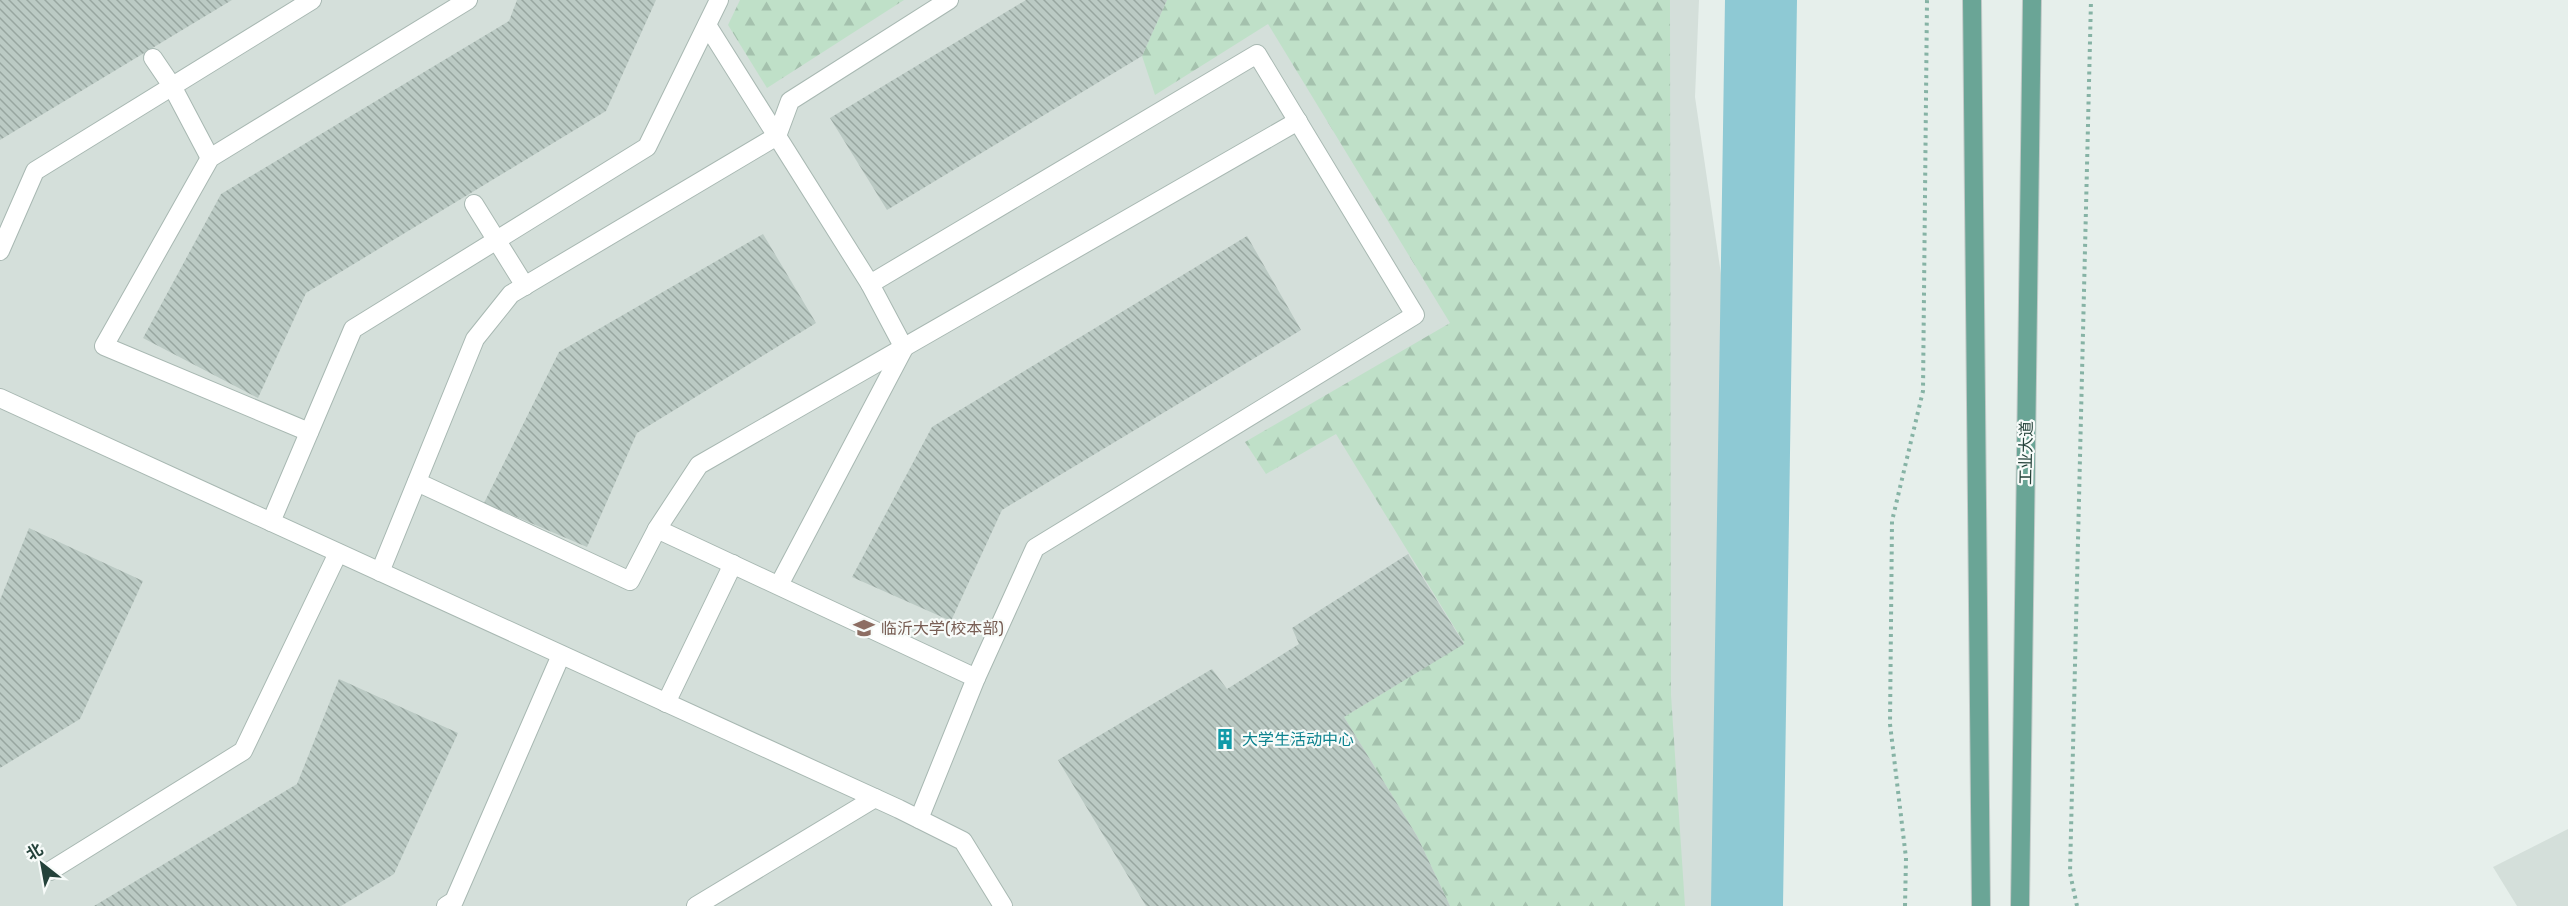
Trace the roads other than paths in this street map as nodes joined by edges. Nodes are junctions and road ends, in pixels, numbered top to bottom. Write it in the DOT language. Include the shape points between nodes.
graph roads {
  1 [pos="312,0"];
  2 [pos="468,0"];
  3 [pos="719,0"];
  4 [pos="949,0"];
  5 [pos="1972,0"];
  6 [pos="2032,0"];
  7 [pos="707,25"];
  8 [pos="153,58"];
  9 [pos="172,86"];
  10 [pos="1298,121"];
  11 [pos="777,136"];
  12 [pos="210,158"];
  13 [pos="474,204"];
  14 [pos="497,240"];
  15 [pos="0,251"];
  16 [pos="870,284"];
  17 [pos="525,286"];
  18 [pos="904,348"];
  19 [pos="0,398"];
  20 [pos="309,432"];
  21 [pos="417,482"];
  22 [pos="271,522"];
  23 [pos="657,529"];
  24 [pos="339,553"];
  25 [pos="733,564"];
  26 [pos="380,572"];
  27 [pos="779,585"];
  28 [pos="561,655"];
  29 [pos="976,678"];
  30 [pos="666,703"];
  31 [pos="875,798"];
  32 [pos="919,819"];
  33 [pos="50,871"];
  34 [pos="446,906"];
  35 [pos="696,906"];
  36 [pos="1003,906"];
  37 [pos="1981,906"];
  38 [pos="2020,906"];
  1 -- 9 [label="street"];
  2 -- 12 [label="street"];
  3 -- 7 [label="street"];
  4 -- 11 [label="street" via="790,100"];
  5 -- 37 [label="main road"];
  6 -- 38 [label="main road, 工业大道"];
  7 -- 11 [label="street"];
  7 -- 14 [label="street" via="647,147"];
  8 -- 9 [label="street"];
  9 -- 12 [label="street"];
  9 -- 15 [label="street" via="35,171"];
  10 -- 16 [label="street" via="1257,54"];
  10 -- 18 [label="street"];
  10 -- 29 [label="street" via="1415,315 1035,549"];
  11 -- 16 [label="street"];
  11 -- 17 [label="street"];
  12 -- 20 [label="street" via="104,346"];
  13 -- 14 [label="street"];
  14 -- 17 [label="street"];
  14 -- 20 [label="street" via="353,329"];
  16 -- 18 [label="street"];
  17 -- 21 [label="street" via="511,294 475,339"];
  18 -- 23 [label="street" via="699,465"];
  18 -- 27 [label="street"];
  19 -- 22 [label="street"];
  20 -- 22 [label="street"];
  21 -- 23 [label="street" via="630,581"];
  21 -- 26 [label="street"];
  22 -- 24 [label="street"];
  23 -- 25 [label="street"];
  24 -- 26 [label="street"];
  24 -- 33 [label="street" via="243,751"];
  25 -- 27 [label="street"];
  25 -- 30 [label="street"];
  26 -- 28 [label="street"];
  27 -- 29 [label="street"];
  28 -- 30 [label="street"];
  28 -- 34 [label="street" via="454,901"];
  29 -- 32 [label="street"];
  30 -- 31 [label="street"];
  31 -- 32 [label="street"];
  31 -- 35 [label="street"];
  32 -- 36 [label="street" via="963,841"];
}
